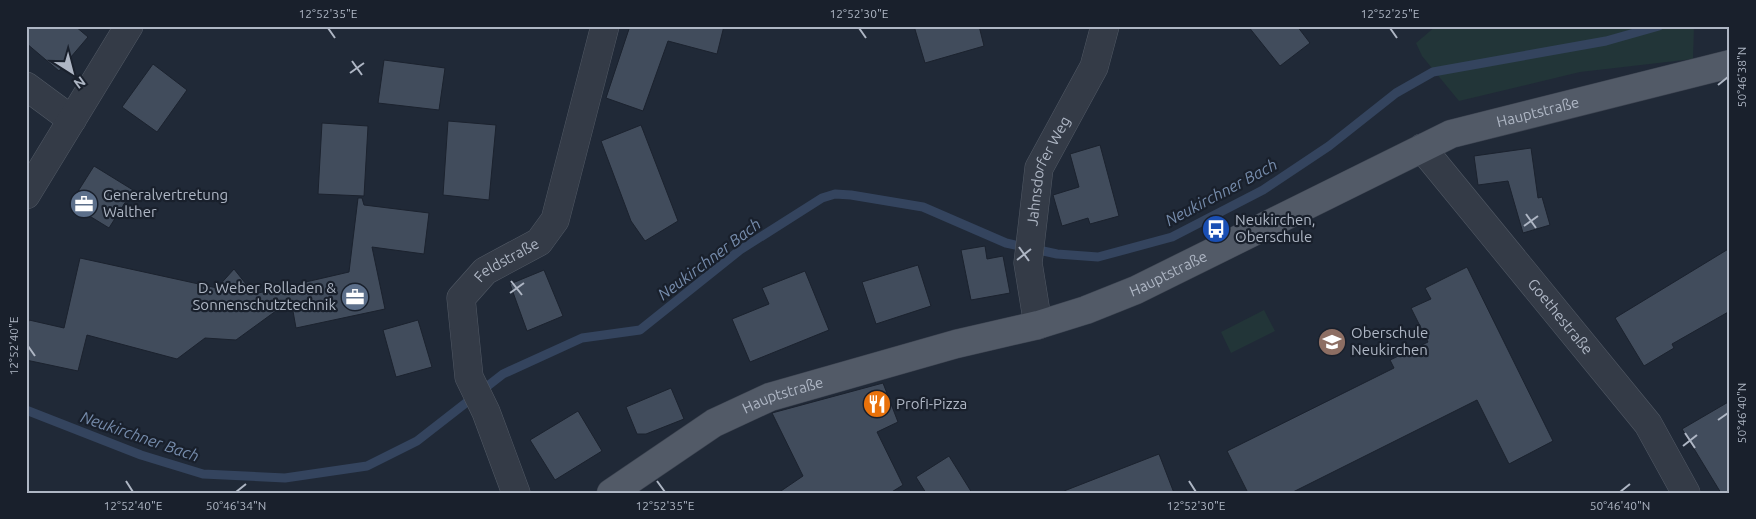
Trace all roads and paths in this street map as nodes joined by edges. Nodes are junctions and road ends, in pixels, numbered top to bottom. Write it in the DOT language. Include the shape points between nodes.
graph roads {
  1 [pos="129,26"];
  2 [pos="605,26"];
  3 [pos="1105,26"];
  4 [pos="1730,64"];
  5 [pos="26,86"];
  6 [pos="72,120"];
  7 [pos="1422,148"];
  8 [pos="26,194"];
  9 [pos="1038,325"];
  10 [pos="516,493"];
  11 [pos="611,493"];
  12 [pos="1686,493"];
  1 -- 6 [label="street"];
  2 -- 10 [label="street, Feldstraße" via="555,220 538,242 485,271 461,298 469,377 486,412"];
  3 -- 9 [label="street, Jahnsdorfer Weg" via="1094,67 1040,168 1028,263"];
  4 -- 7 [label="main road, Hauptstraße" via="1480,126 1451,134"];
  5 -- 6 [label="street"];
  6 -- 8 [label="street"];
  7 -- 9 [label="main road, Hauptstraße" via="1136,290"];
  7 -- 12 [label="street, Goethestraße" via="1648,424"];
  9 -- 11 [label="main road, Hauptstraße" via="956,344 770,397 714,423"];
}
